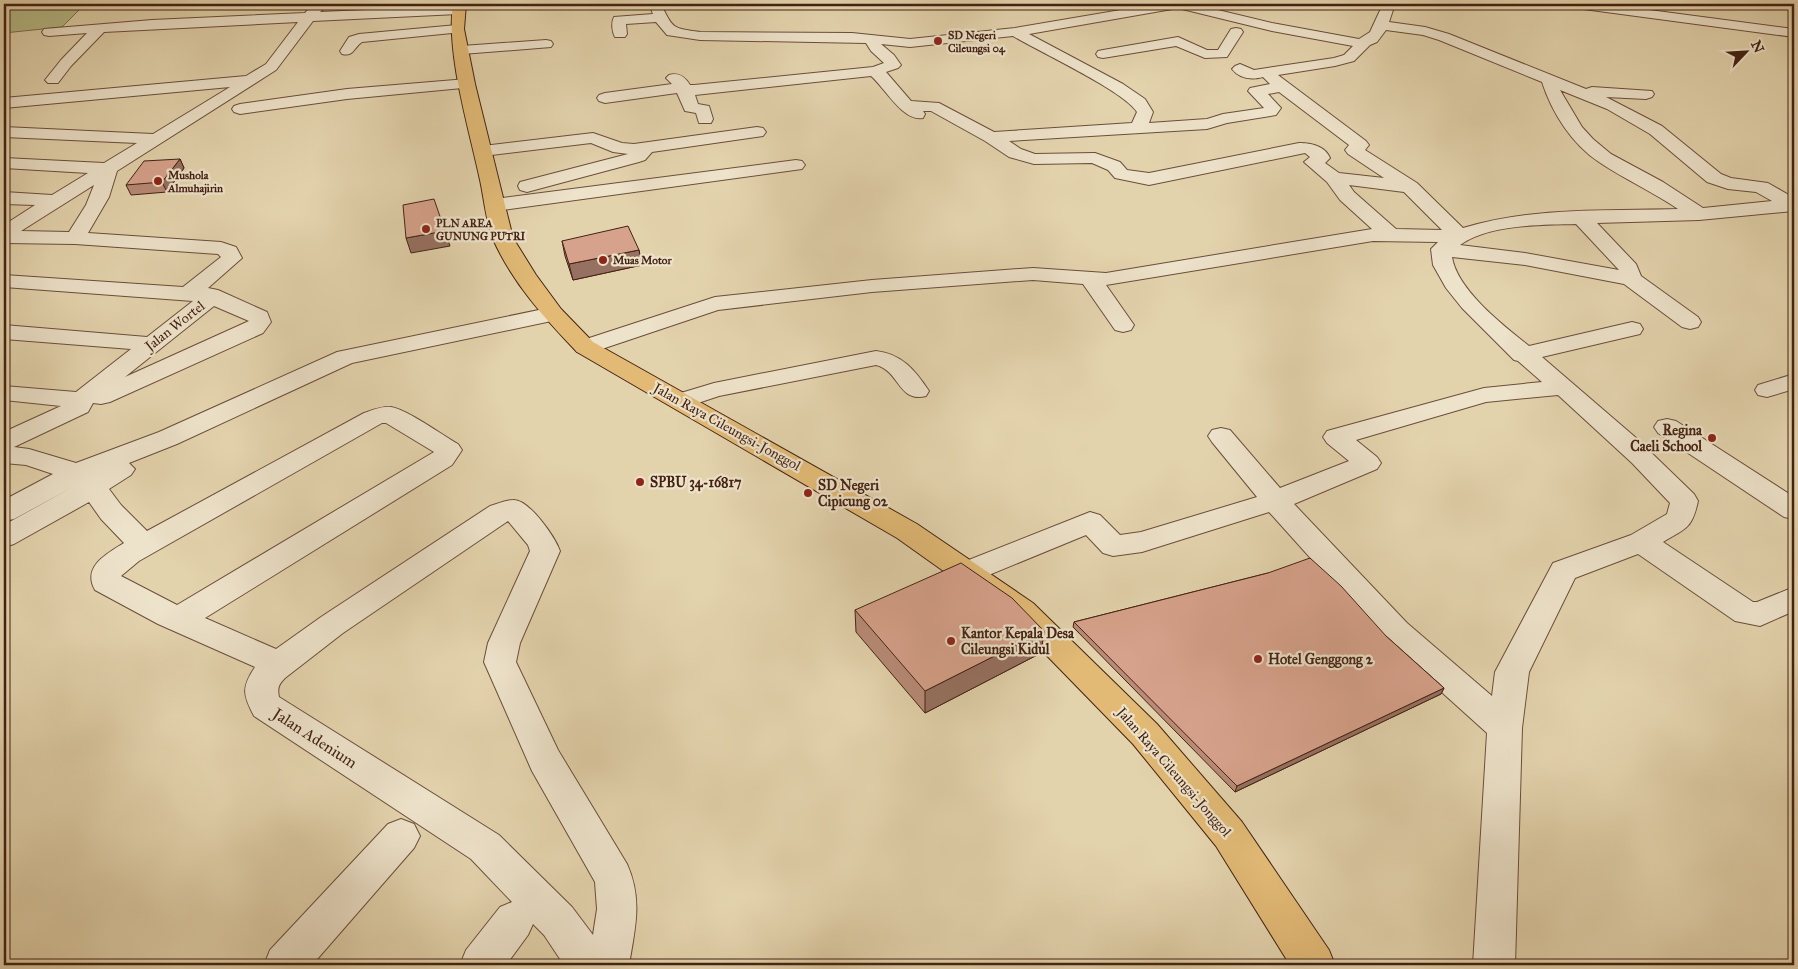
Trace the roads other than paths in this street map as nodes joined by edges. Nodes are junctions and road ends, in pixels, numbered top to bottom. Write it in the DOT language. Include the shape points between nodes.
graph roads {
  1 [pos="322,4"];
  2 [pos="655,4"];
  3 [pos="1108,4"];
  4 [pos="1389,4"];
  5 [pos="1572,4"];
  6 [pos="1124,12"];
  7 [pos="1739,12"];
  8 [pos="1168,16"];
  9 [pos="309,17"];
  10 [pos="662,18"];
  11 [pos="1139,20"];
  12 [pos="459,23"];
  13 [pos="1382,25"];
  14 [pos="1743,27"];
  15 [pos="100,28"];
  16 [pos="1158,30"];
  17 [pos="49,32"];
  18 [pos="1015,32"];
  19 [pos="620,34"];
  20 [pos="1220,34"];
  21 [pos="1794,34"];
  22 [pos="1068,35"];
  23 [pos="1198,38"];
  24 [pos="872,40"];
  25 [pos="1178,41"];
  26 [pos="1363,43"];
  27 [pos="546,44"];
  28 [pos="347,51"];
  29 [pos="1103,54"];
  30 [pos="1240,69"];
  31 [pos="875,71"];
  32 [pos="1266,72"];
  33 [pos="54,80"];
  34 [pos="250,80"];
  35 [pos="1549,80"];
  36 [pos="467,84"];
  37 [pos="680,84"];
  38 [pos="1282,87"];
  39 [pos="157,88"];
  40 [pos="231,92"];
  41 [pos="1577,92"];
  42 [pos="1646,94"];
  43 [pos="605,98"];
  44 [pos="4,104"];
  45 [pos="240,109"];
  46 [pos="704,118"];
  47 [pos="1139,128"];
  48 [pos="4,132"];
  49 [pos="757,132"];
  50 [pos="992,136"];
  51 [pos="154,140"];
  52 [pos="644,148"];
  53 [pos="483,151"];
  54 [pos="4,163"];
  55 [pos="796,165"];
  56 [pos="108,168"];
  57 [pos="1334,178"];
  58 [pos="1410,187"];
  59 [pos="4,198"];
  60 [pos="493,198"];
  61 [pos="57,201"];
  62 [pos="1793,205"];
  63 [pos="1699,214"];
  64 [pos="1581,218"];
  65 [pos="1389,234"];
  66 [pos="4,235"];
  67 [pos="75,238"];
  68 [pos="1450,243"];
  69 [pos="1090,279"];
  70 [pos="1631,279"];
  71 [pos="4,281"];
  72 [pos="200,295"];
  73 [pos="553,314"];
  74 [pos="1690,322"];
  75 [pos="1122,325"];
  76 [pos="1632,329"];
  77 [pos="4,332"];
  78 [pos="153,344"];
  79 [pos="1502,346"];
  80 [pos="585,347"];
  81 [pos="1794,381"];
  82 [pos="1563,387"];
  83 [pos="917,390"];
  84 [pos="1767,390"];
  85 [pos="4,393"];
  86 [pos="680,401"];
  87 [pos="80,403"];
  88 [pos="1667,427"];
  89 [pos="1221,436"];
  90 [pos="4,442"];
  91 [pos="4,455"];
  92 [pos="4,474"];
  93 [pos="72,487"];
  94 [pos="1275,501"];
  95 [pos="1794,510"];
  96 [pos="4,512"];
  97 [pos="4,537"];
  98 [pos="1641,542"];
  99 [pos="144,546"];
  100 [pos="967,573"];
  101 [pos="1794,598"];
  102 [pos="179,619"];
  103 [pos="280,664"];
  104 [pos="1505,728"];
  105 [pos="401,836"];
  106 [pos="514,921"];
  107 [pos="285,965"];
  108 [pos="481,965"];
  109 [pos="589,965"];
  110 [pos="608,965"];
  111 [pos="1314,965"];
  112 [pos="1494,965"];
  1 -- 9 [label="street"];
  2 -- 10 [label="street"];
  3 -- 6 [label="street"];
  4 -- 13 [label="street"];
  5 -- 14 [label="street"];
  6 -- 11 [label="street"];
  6 -- 18 [label="street"];
  6 -- 26 [label="street" via="1186,5 1272,27"];
  7 -- 14 [label="street"];
  8 -- 11 [label="street"];
  9 -- 12 [label="street"];
  9 -- 15 [label="street"];
  9 -- 34 [label="street" via="271,67"];
  10 -- 19 [label="street" via="619,20"];
  10 -- 24 [label="street" via="672,32 700,36 829,36"];
  11 -- 22 [label="street" via="1144,23"];
  12 -- 27 [label="street"];
  12 -- 28 [label="street" via="359,38"];
  12 -- 36 [label="main road, Jalan Raya Cileungsi-Jonggol"];
  13 -- 26 [label="street" via="1375,39"];
  13 -- 35 [label="street" via="1444,37"];
  14 -- 21 [label="street"];
  15 -- 17 [label="street"];
  15 -- 33 [label="street"];
  16 -- 25 [label="street"];
  18 -- 24 [label="street" via="910,43"];
  18 -- 47 [label="street" via="1131,96 1145,112"];
  20 -- 25 [label="street" via="1236,32 1222,54 1218,55 1205,54"];
  23 -- 25 [label="street"];
  24 -- 31 [label="street" via="877,50 890,58 894,65"];
  25 -- 29 [label="street"];
  26 -- 32 [label="street" via="1349,58"];
  30 -- 32 [label="street" via="1252,75"];
  31 -- 37 [label="street"];
  31 -- 50 [label="street" via="913,110 940,108 956,120"];
  32 -- 38 [label="street"];
  34 -- 39 [label="street"];
  34 -- 40 [label="street"];
  35 -- 41 [label="street"];
  35 -- 63 [label="street" via="1575,130 1587,143 1605,158"];
  36 -- 45 [label="street" via="347,94"];
  36 -- 53 [label="main road, Jalan Raya Cileungsi-Jonggol"];
  37 -- 43 [label="street" via="677,88"];
  37 -- 46 [label="street" via="690,107 704,109"];
  38 -- 47 [label="street" via="1256,91 1273,108 1270,112 1203,124"];
  38 -- 58 [label="street" via="1360,144 1354,150"];
  39 -- 40 [label="street"];
  39 -- 44 [label="street" via="122,108 24,100"];
  40 -- 51 [label="street"];
  41 -- 42 [label="street"];
  41 -- 62 [label="street" via="1613,106 1656,130 1714,178 1761,187"];
  47 -- 50 [label="street"];
  48 -- 51 [label="street"];
  49 -- 52 [label="street"];
  50 -- 57 [label="street" via="1005,148 1024,157 1095,158 1114,166 1121,174 1149,179 1304,147 1319,153 1321,158 1313,162"];
  51 -- 56 [label="street"];
  52 -- 53 [label="street" via="619,148 593,138"];
  52 -- 60 [label="street" via="642,154 633,158"];
  53 -- 60 [label="main road, Jalan Raya Cileungsi-Jonggol"];
  54 -- 56 [label="street"];
  55 -- 60 [label="street"];
  56 -- 61 [label="street"];
  56 -- 67 [label="street" via="104,188"];
  57 -- 58 [label="street"];
  57 -- 65 [label="street" via="1346,196"];
  58 -- 68 [label="street"];
  59 -- 61 [label="street"];
  60 -- 73 [label="main road, Jalan Raya Cileungsi-Jonggol" via="503,238"];
  61 -- 66 [label="street"];
  62 -- 63 [label="street"];
  63 -- 64 [label="street"];
  64 -- 68 [label="street" via="1525,220 1491,226"];
  64 -- 70 [label="street" via="1628,268"];
  65 -- 68 [label="street"];
  65 -- 69 [label="street"];
  66 -- 67 [label="street, Jalan Wortel"];
  67 -- 72 [label="street, Jalan Wortel" via="228,251 232,258"];
  68 -- 70 [label="street"];
  68 -- 79 [label="street" via="1439,257 1454,285"];
  69 -- 75 [label="street"];
  69 -- 80 [label="street" via="1033,274 872,286 715,304"];
  70 -- 74 [label="street"];
  71 -- 72 [label="street"];
  72 -- 78 [label="street, Jalan Wortel"];
  72 -- 87 [label="street" via="259,317 260,322 255,328"];
  73 -- 80 [label="main road, Jalan Raya Cileungsi-Jonggol"];
  73 -- 93 [label="street" via="345,358 168,438"];
  76 -- 79 [label="street"];
  77 -- 78 [label="street"];
  78 -- 87 [label="street, Jalan Wortel"];
  79 -- 82 [label="street"];
  80 -- 86 [label="main road, Jalan Raya Cileungsi-Jonggol"];
  81 -- 84 [label="street"];
  82 -- 94 [label="street" via="1484,395 1336,437 1368,463"];
  82 -- 98 [label="street" via="1684,501 1680,519"];
  83 -- 86 [label="street" via="895,364 876,358 714,390"];
  85 -- 87 [label="street"];
  86 -- 100 [label="main road, Jalan Raya Cileungsi-Jonggol" via="907,531"];
  87 -- 90 [label="street, Jalan Wortel"];
  88 -- 95 [label="street"];
  89 -- 94 [label="street"];
  91 -- 93 [label="street" via="29,457"];
  92 -- 93 [label="street"];
  93 -- 96 [label="street"];
  93 -- 97 [label="street"];
  93 -- 99 [label="street" via="111,512"];
  94 -- 100 [label="street" via="1142,542 1113,546 1090,522"];
  94 -- 104 [label="street" via="1396,632"];
  98 -- 101 [label="street" via="1746,613 1760,614"];
  98 -- 104 [label="street" via="1564,571 1512,672"];
  99 -- 102 [label="street" via="109,568 105,573 106,582 128,596"];
  99 -- 102 [label="street" via="383,415 391,415 448,450 443,459"];
  100 -- 111 [label="main road, Jalan Raya Cileungsi-Jonggol" via="1022,611 1145,734 1229,834"];
  102 -- 103 [label="street"];
  103 -- 109 [label="street, Jalan Adenium" via="266,675 261,685 266,706 485,847 558,921"];
  103 -- 110 [label="street" via="332,625 492,518 514,509 542,542 545,551 504,643 500,662 545,760 617,888 618,901"];
  104 -- 112 [label="street"];
  105 -- 107 [label="street"];
  106 -- 108 [label="street"];
}
